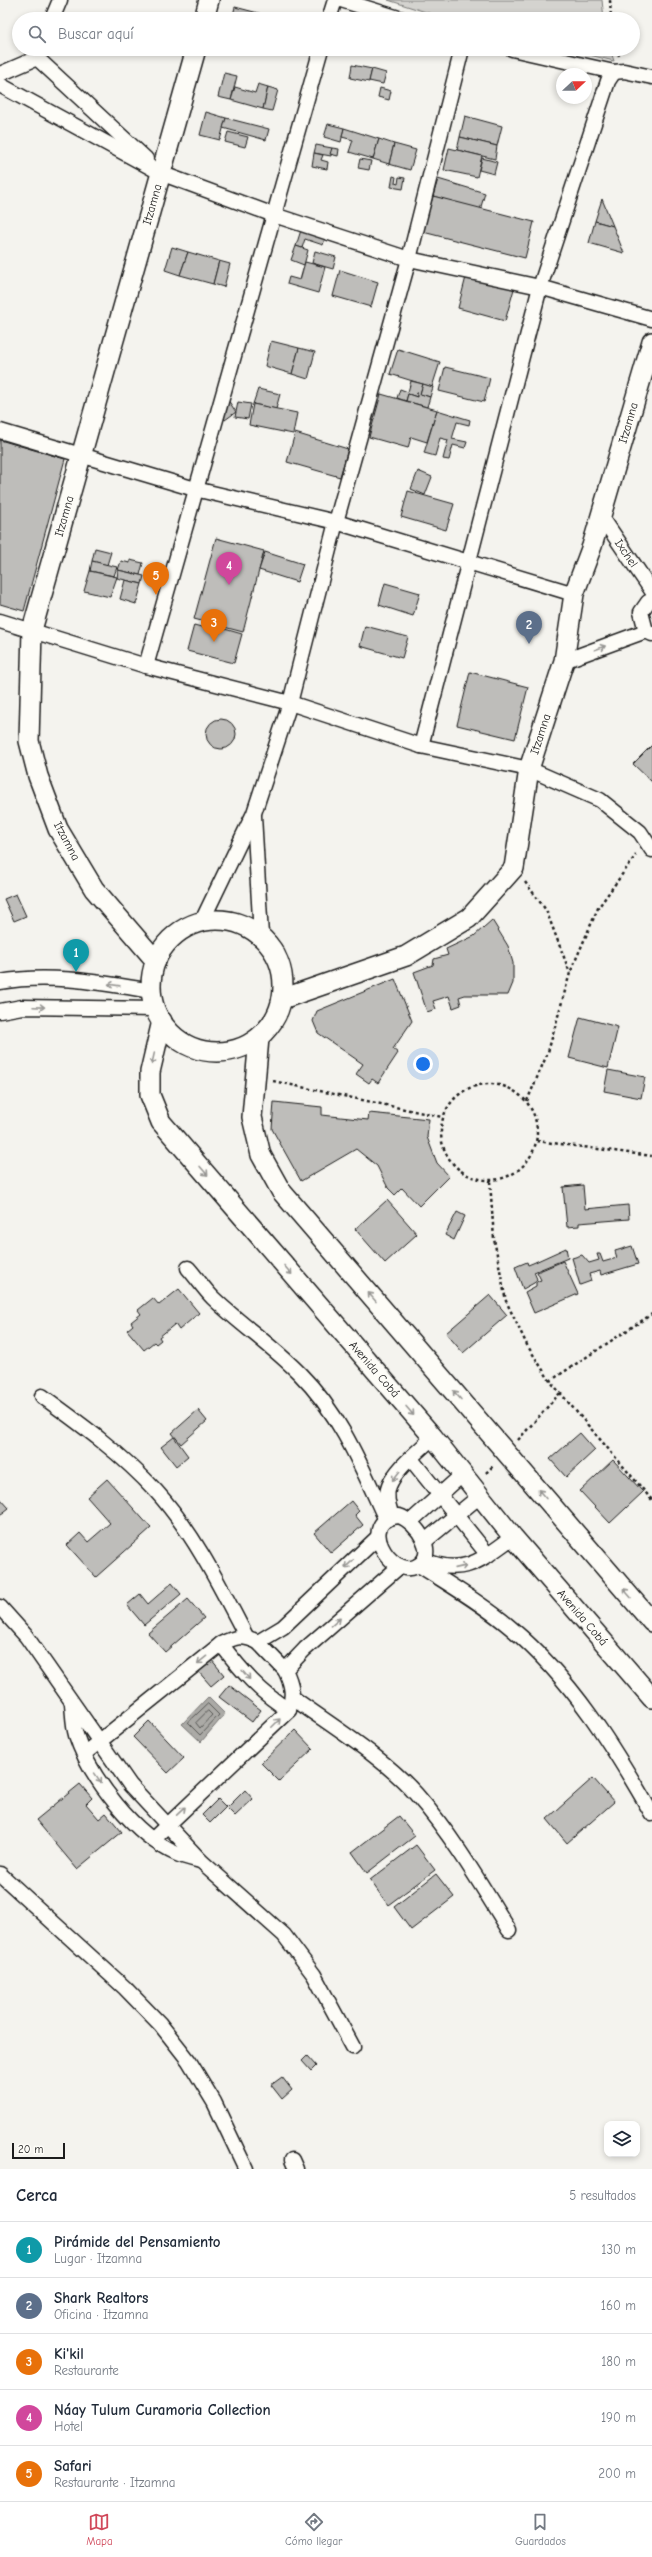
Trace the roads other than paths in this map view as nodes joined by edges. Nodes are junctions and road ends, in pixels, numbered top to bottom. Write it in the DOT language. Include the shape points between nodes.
graph roads {
  1 [pos="60,0"];
  2 [pos="209,0"];
  3 [pos="335,0"];
  4 [pos="341,0"];
  5 [pos="55,12"];
  6 [pos="206,12"];
  7 [pos="331,12"];
  8 [pos="380,12"];
  9 [pos="34,56"];
  10 [pos="40,56"];
  11 [pos="194,56"];
  12 [pos="319,56"];
  13 [pos="460,56"];
  14 [pos="543,56"];
  15 [pos="614,72"];
  16 [pos="0,74"];
  17 [pos="652,77"];
  18 [pos="0,85"];
  19 [pos="163,174"];
  20 [pos="274,214"];
  21 [pos="409,258"];
  22 [pos="540,287"];
  23 [pos="652,318"];
  24 [pos="652,342"];
  25 [pos="0,431"];
  26 [pos="83,454"];
  27 [pos="195,489"];
  28 [pos="601,516"];
  29 [pos="336,522"];
  30 [pos="468,563"];
  31 [pos="652,590"];
  32 [pos="574,594"];
  33 [pos="652,600"];
  34 [pos="0,621"];
  35 [pos="32,630"];
  36 [pos="649,633"];
  37 [pos="564,661"];
  38 [pos="146,666"];
  39 [pos="290,703"];
  40 [pos="421,746"];
  41 [pos="529,769"];
  42 [pos="254,814"];
  43 [pos="649,845"];
  44 [pos="202,921"];
  45 [pos="261,936"];
  46 [pos="156,961"];
  47 [pos="0,982"];
  48 [pos="282,999"];
  49 [pos="156,1007"];
  50 [pos="0,1011"];
  51 [pos="259,1038"];
  52 [pos="188,1268"];
  53 [pos="42,1396"];
  54 [pos="433,1437"];
  55 [pos="411,1459"];
  56 [pos="463,1474"];
  57 [pos="440,1495"];
  58 [pos="481,1495"];
  59 [pos="456,1516"];
  60 [pos="389,1518"];
  61 [pos="410,1522"];
  62 [pos="378,1537"];
  63 [pos="513,1537"];
  64 [pos="425,1541"];
  65 [pos="488,1554"];
  66 [pos="421,1562"];
  67 [pos="400,1566"];
  68 [pos="0,1607"];
  69 [pos="652,1622"];
  70 [pos="252,1639"];
  71 [pos="221,1644"];
  72 [pos="285,1670"];
  73 [pos="652,1698"];
  74 [pos="71,1702"];
  75 [pos="291,1704"];
  76 [pos="100,1743"];
  77 [pos="85,1753"];
  78 [pos="652,1814"];
  79 [pos="167,1824"];
  80 [pos="153,1839"];
  81 [pos="201,1861"];
  82 [pos="0,1874"];
  83 [pos="509,1930"];
  84 [pos="353,2047"];
  85 [pos="246,2169"];
  1 -- 5 [label="street"];
  2 -- 6 [label="street"];
  3 -- 7 [label="street"];
  4 -- 8 [label="street"];
  9 -- 16 [label="street"];
  10 -- 19 [label="street"];
  11 -- 19 [label="street, Itzamna"];
  12 -- 20 [label="street"];
  13 -- 21 [label="street"];
  14 -- 15 [label="street"];
  15 -- 17 [label="street" via="624,71"];
  15 -- 22 [label="street" via="608,81"];
  18 -- 19 [label="street"];
  19 -- 20 [label="street"];
  19 -- 26 [label="street, Itzamna"];
  20 -- 21 [label="street"];
  20 -- 27 [label="street"];
  21 -- 22 [label="street"];
  21 -- 29 [label="street"];
  22 -- 23 [label="street"];
  22 -- 30 [label="street"];
  24 -- 28 [label="street, Itzamna"];
  25 -- 26 [label="street"];
  26 -- 27 [label="street"];
  26 -- 35 [label="street, Itzamna"];
  27 -- 29 [label="street"];
  27 -- 38 [label="street"];
  28 -- 31 [label="street, Ixchel"];
  28 -- 32 [label="street, Itzamna"];
  29 -- 30 [label="street"];
  29 -- 39 [label="street"];
  30 -- 32 [label="street"];
  30 -- 40 [label="street"];
  32 -- 37 [label="street, Itzamna"];
  33 -- 36 [label="street" via="641,612"];
  34 -- 35 [label="street"];
  35 -- 38 [label="street"];
  35 -- 46 [label="street, Itzamna" via="29,741 38,776 58,829 94,889"];
  37 -- 36 [label="street, one-way"];
  37 -- 41 [label="street, Itzamna"];
  38 -- 39 [label="street"];
  39 -- 40 [label="street"];
  39 -- 42 [label="street"];
  40 -- 41 [label="street"];
  41 -- 43 [label="street" via="600,800 640,832"];
  41 -- 48 [label="street, Itzamna" via="514,868 469,918 406,956"];
  42 -- 44 [label="street"];
  42 -- 45 [label="street"];
  44 -- 45 [label="street" via="223,920 243,925"];
  44 -- 46 [label="street" via="182,929 167,943"];
  45 -- 48 [label="street" via="275,954 282,976"];
  46 -- 49 [label="street" via="151,981"];
  49 -- 47 [label="street, one-way" via="81,980 19,979"];
  48 -- 51 [label="street" via="274,1020"];
  50 -- 49 [label="street, one-way" via="22,1007"];
  49 -- 51 [label="street" via="176,1037 194,1048 216,1052 239,1048"];
  49 -- 54 [label="street, Avenida Cobá, one-way" via="150,1095 161,1122"];
  69 -- 51 [label="street, one-way" via="282,1191 261,1155 252,1117"];
  52 -- 60 [label="street" via="213,1298 301,1374 325,1403 344,1431"];
  53 -- 70 [label="street" via="104,1442 156,1492 192,1538"];
  54 -- 55 [label="street"];
  54 -- 56 [label="street, Avenida Cobá"];
  55 -- 57 [label="street"];
  55 -- 60 [label="street, one-way" via="388,1487"];
  56 -- 57 [label="street"];
  56 -- 58 [label="street, Avenida Cobá"];
  57 -- 59 [label="street"];
  57 -- 61 [label="street"];
  58 -- 59 [label="street"];
  58 -- 63 [label="street, Avenida Cobá"];
  59 -- 64 [label="street"];
  59 -- 65 [label="street"];
  60 -- 61 [label="street" via="405,1518"];
  60 -- 62 [label="street" via="381,1524"];
  61 -- 64 [label="street"];
  62 -- 67 [label="street" via="380,1544"];
  62 -- 70 [label="street, one-way" via="283,1627"];
  63 -- 65 [label="street"];
  63 -- 73 [label="street, Avenida Cobá"];
  64 -- 66 [label="street" via="427,1547"];
  66 -- 65 [label="street, one-way" via="441,1568 464,1567"];
  66 -- 67 [label="street" via="406,1568"];
  66 -- 78 [label="street" via="506,1624 551,1666 582,1702 622,1762"];
  72 -- 67 [label="street, one-way" via="305,1649"];
  68 -- 74 [label="street" via="26,1636"];
  70 -- 71 [label="street" via="234,1637"];
  70 -- 72 [label="street"];
  71 -- 75 [label="street, one-way" via="254,1684"];
  71 -- 76 [label="street, one-way"];
  72 -- 75 [label="street" via="291,1683"];
  74 -- 76 [label="street"];
  74 -- 77 [label="street" via="76,1734"];
  79 -- 75 [label="street, one-way"];
  75 -- 83 [label="street" via="364,1748 415,1793 466,1861"];
  76 -- 77 [label="street"];
  76 -- 79 [label="street" via="130,1785"];
  77 -- 80 [label="street, one-way" via="94,1772 112,1798"];
  79 -- 80 [label="street"];
  79 -- 81 [label="street"];
  80 -- 81 [label="street" via="177,1854"];
  81 -- 84 [label="street" via="284,1935 314,1975"];
  82 -- 85 [label="street" via="125,1988 160,2024 189,2061 214,2102"];
}
